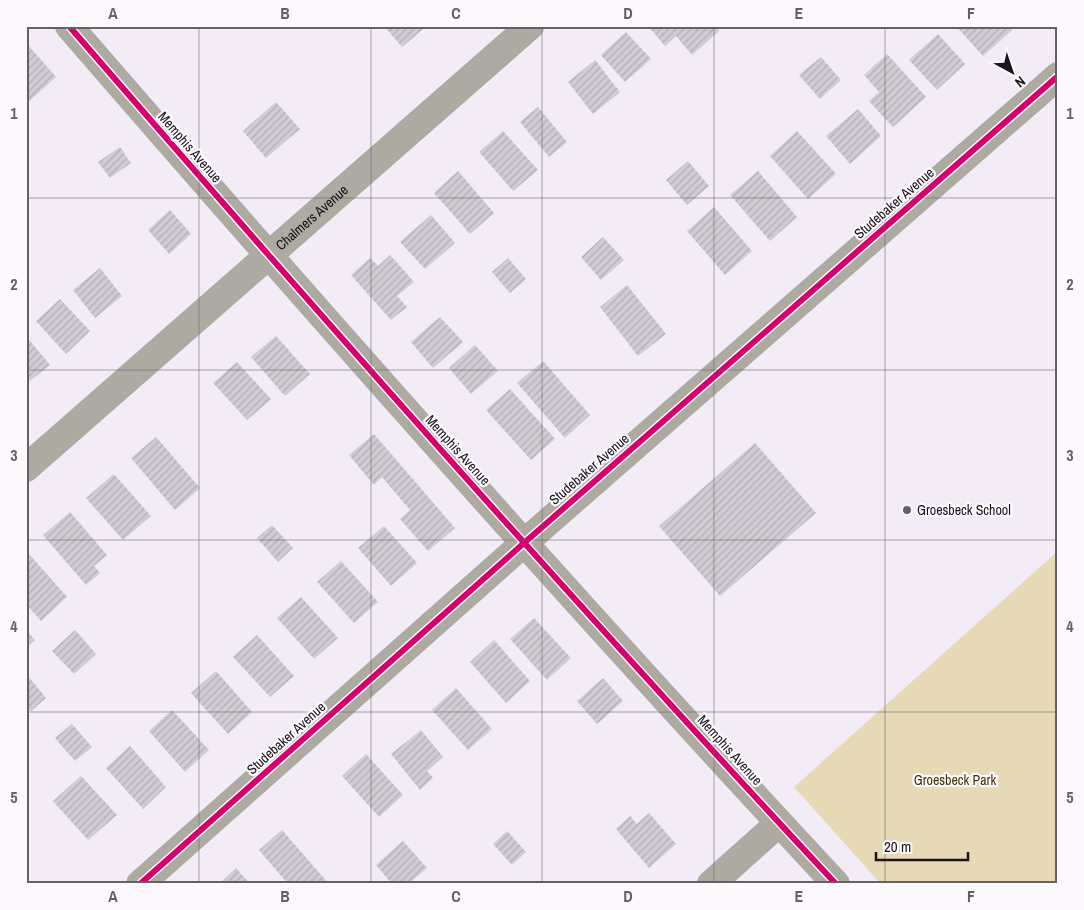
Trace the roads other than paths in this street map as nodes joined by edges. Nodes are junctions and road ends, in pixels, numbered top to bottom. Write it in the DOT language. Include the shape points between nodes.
graph roads {
  1 [pos="69,26"];
  2 [pos="530,26"];
  3 [pos="1058,76"];
  4 [pos="268,257"];
  5 [pos="26,468"];
  6 [pos="524,543"];
  7 [pos="779,823"];
  8 [pos="140,884"];
  9 [pos="710,884"];
  10 [pos="836,884"];
  1 -- 4 [label="street, Memphis Avenue"];
  2 -- 4 [label="street, Chalmers Avenue"];
  3 -- 6 [label="street, Studebaker Avenue"];
  4 -- 5 [label="street, Chalmers Avenue"];
  4 -- 6 [label="street, Memphis Avenue"];
  6 -- 7 [label="street, Memphis Avenue"];
  6 -- 8 [label="street, Studebaker Avenue"];
  7 -- 9 [label="street"];
  7 -- 10 [label="street, Memphis Avenue"];
}
